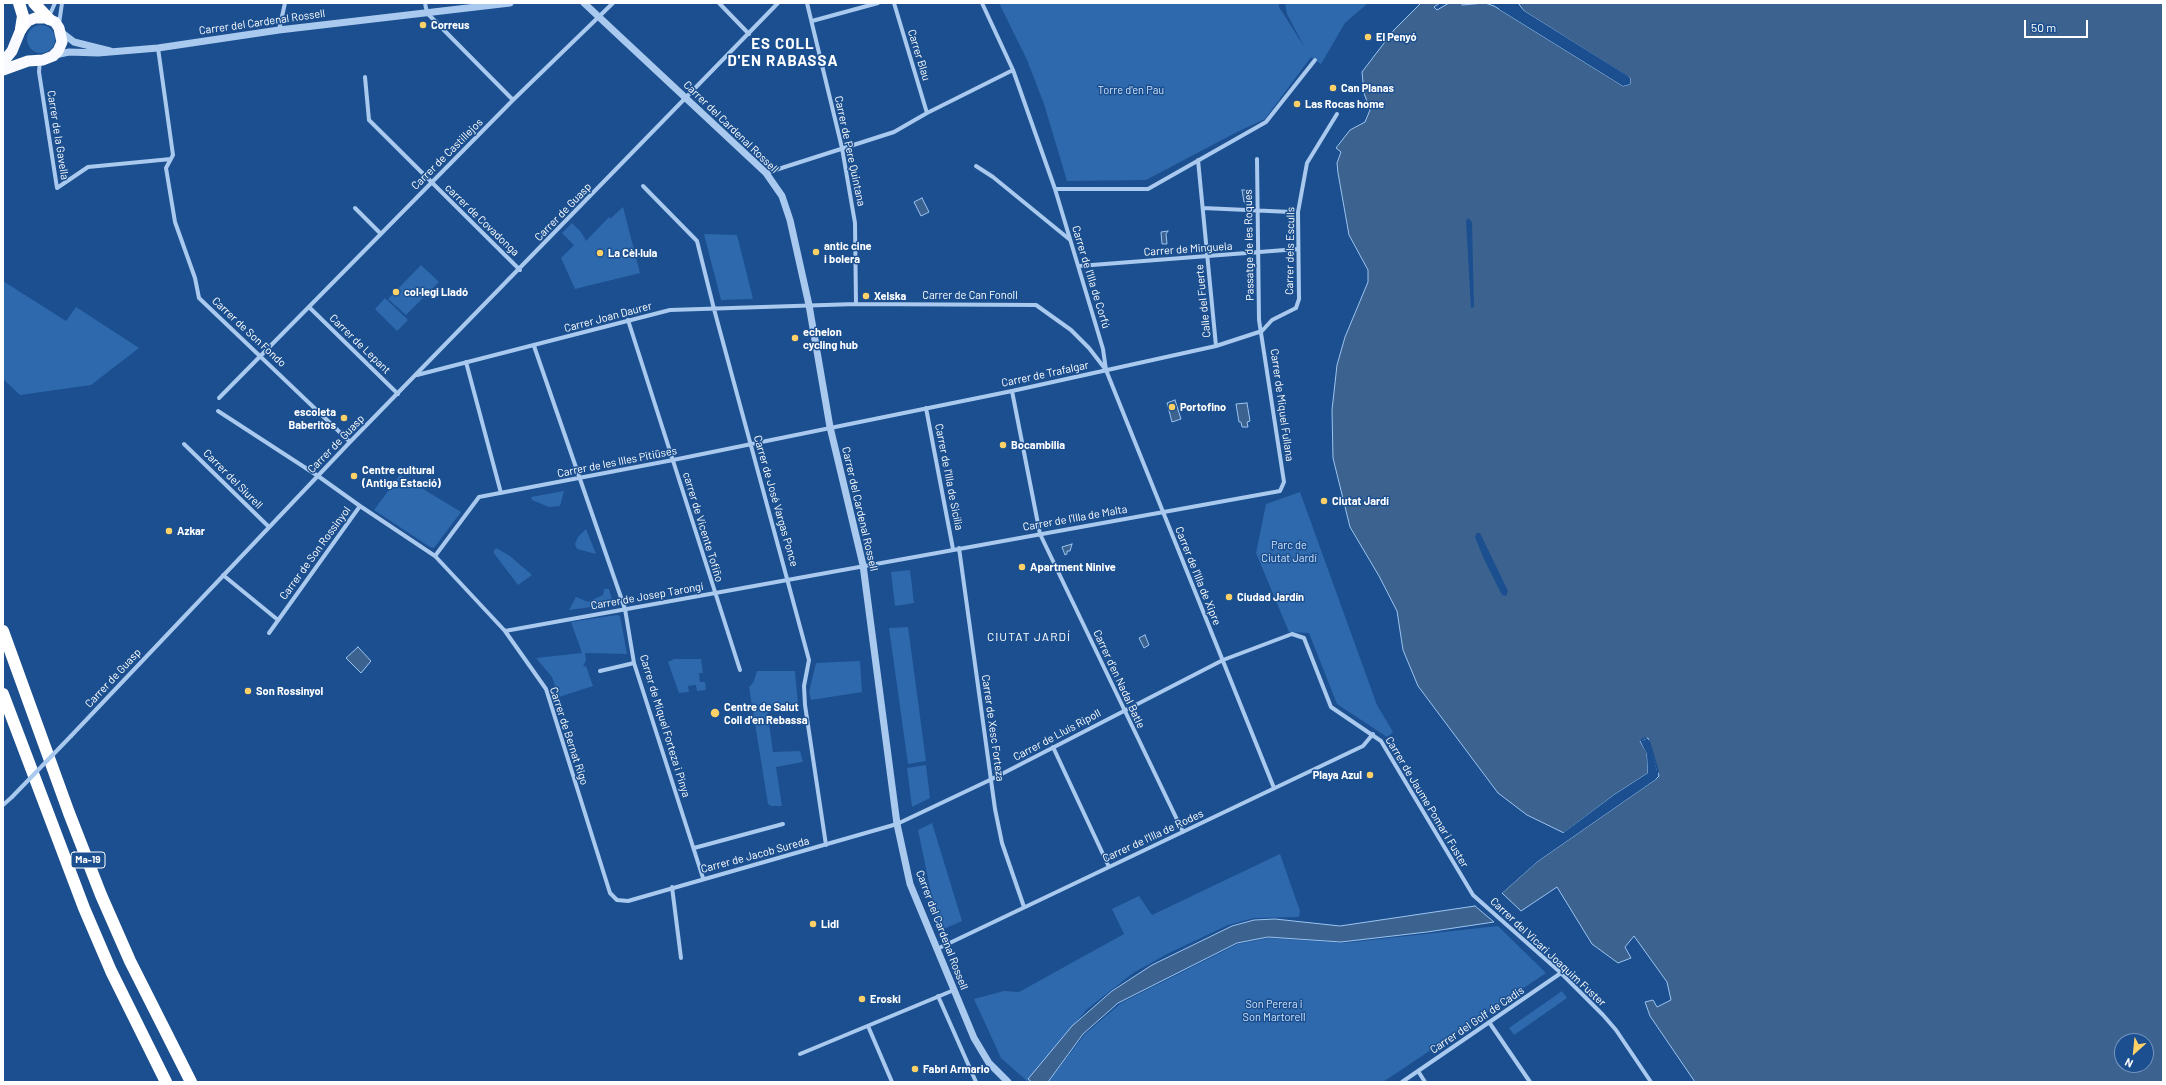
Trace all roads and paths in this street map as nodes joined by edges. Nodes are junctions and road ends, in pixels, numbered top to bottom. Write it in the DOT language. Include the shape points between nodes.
graph roads {
  1 [pos="20,3"];
  2 [pos="34,3"];
  3 [pos="55,3"];
  4 [pos="62,3"];
  5 [pos="285,3"];
  6 [pos="425,3"];
  7 [pos="510,3"];
  8 [pos="584,3"];
  9 [pos="612,3"];
  10 [pos="718,3"];
  11 [pos="778,3"];
  12 [pos="807,3"];
  13 [pos="878,3"];
  14 [pos="894,3"];
  15 [pos="982,3"];
  16 [pos="426,13"];
  17 [pos="600,16"];
  18 [pos="44,17"];
  19 [pos="812,21"];
  20 [pos="60,29"];
  21 [pos="279,30"];
  22 [pos="20,32"];
  23 [pos="749,34"];
  24 [pos="158,48"];
  25 [pos="112,51"];
  26 [pos="53,56"];
  27 [pos="38,60"];
  28 [pos="1315,60"];
  29 [pos="3,62"];
  30 [pos="3,70"];
  31 [pos="1013,70"];
  32 [pos="365,77"];
  33 [pos="686,98"];
  34 [pos="513,100"];
  35 [pos="928,113"];
  36 [pos="1337,114"];
  37 [pos="842,148"];
  38 [pos="171,159"];
  39 [pos="1198,160"];
  40 [pos="1257,160"];
  41 [pos="976,166"];
  42 [pos="766,173"];
  43 [pos="431,183"];
  44 [pos="643,186"];
  45 [pos="1055,189"];
  46 [pos="355,208"];
  47 [pos="1203,208"];
  48 [pos="1258,210"];
  49 [pos="1291,212"];
  50 [pos="381,234"];
  51 [pos="1070,239"];
  52 [pos="1298,249"];
  53 [pos="1258,252"];
  54 [pos="1208,256"];
  55 [pos="1079,266"];
  56 [pos="520,270"];
  57 [pos="809,304"];
  58 [pos="856,304"];
  59 [pos="309,307"];
  60 [pos="714,309"];
  61 [pos="628,320"];
  62 [pos="1262,331"];
  63 [pos="534,346"];
  64 [pos="1216,346"];
  65 [pos="262,356"];
  66 [pos="466,362"];
  67 [pos="1106,370"];
  68 [pos="416,376"];
  69 [pos="1012,391"];
  70 [pos="398,394"];
  71 [pos="219,398"];
  72 [pos="926,408"];
  73 [pos="218,411"];
  74 [pos="830,427"];
  75 [pos="350,442"];
  76 [pos="184,444"];
  77 [pos="751,444"];
  78 [pos="673,460"];
  79 [pos="318,476"];
  80 [pos="580,478"];
  81 [pos="1284,482"];
  82 [pos="501,493"];
  83 [pos="360,506"];
  84 [pos="1162,512"];
  85 [pos="269,527"];
  86 [pos="1040,534"];
  87 [pos="959,548"];
  88 [pos="953,549"];
  89 [pos="435,556"];
  90 [pos="863,565"];
  91 [pos="223,575"];
  92 [pos="789,579"];
  93 [pos="715,593"];
  94 [pos="625,609"];
  95 [pos="278,620"];
  96 [pos="3,631"];
  97 [pos="505,631"];
  98 [pos="269,633"];
  99 [pos="1292,634"];
  100 [pos="1223,660"];
  101 [pos="634,664"];
  102 [pos="740,670"];
  103 [pos="600,671"];
  104 [pos="3,694"];
  105 [pos="1124,711"];
  106 [pos="1373,734"];
  107 [pos="1054,747"];
  108 [pos="992,780"];
  109 [pos="1274,788"];
  110 [pos="3,805"];
  111 [pos="783,824"];
  112 [pos="897,824"];
  113 [pos="1183,832"];
  114 [pos="826,845"];
  115 [pos="694,848"];
  116 [pos="1109,867"];
  117 [pos="703,878"];
  118 [pos="672,887"];
  119 [pos="1473,894"];
  120 [pos="616,900"];
  121 [pos="1024,907"];
  122 [pos="937,949"];
  123 [pos="681,958"];
  124 [pos="1562,973"];
  125 [pos="954,990"];
  126 [pos="938,996"];
  127 [pos="1489,1022"];
  128 [pos="868,1026"];
  129 [pos="800,1054"];
  130 [pos="1418,1071"];
  131 [pos="166,1082"];
  132 [pos="191,1082"];
  133 [pos="892,1082"];
  134 [pos="976,1082"];
  135 [pos="1008,1082"];
  136 [pos="1402,1082"];
  137 [pos="1425,1082"];
  138 [pos="1530,1082"];
  139 [pos="1651,1082"];
  1 -- 22 [label="highway" via="23,16"];
  2 -- 18 [label="highway"];
  3 -- 18 [label="street" via="51,12"];
  4 -- 20 [label="street"];
  5 -- 21 [label="street"];
  6 -- 16 [label="street"];
  7 -- 16 [label="street, Carrer del Cardenal Rossell"];
  8 -- 17 [label="street, Carrer del Cardenal Rossell"];
  9 -- 17 [label="street, Carrer de Castillejos"];
  10 -- 23 [label="street"];
  11 -- 23 [label="street, Carrer de Guasp"];
  12 -- 19 [label="street, Carrer de Pere Quintana"];
  13 -- 19 [label="street"];
  14 -- 35 [label="street, Carrer Blau"];
  15 -- 31 [label="street, Carrer de l'Illa de Corfú"];
  16 -- 21 [label="street, Carrer del Cardenal Rossell"];
  16 -- 34 [label="street"];
  17 -- 33 [label="street, Carrer del Cardenal Rossell"];
  17 -- 34 [label="street, Carrer de Castillejos"];
  18 -- 20 [label="highway"];
  18 -- 22 [label="highway" via="28,21"];
  19 -- 37 [label="street, Carrer de Pere Quintana"];
  20 -- 25 [label="street, Carrer del Cardenal Rossell" via="74,42"];
  20 -- 26 [label="highway" via="61,45"];
  21 -- 24 [label="street, Carrer del Cardenal Rossell"];
  22 -- 27 [label="highway" via="22,50"];
  22 -- 29 [label="highway" via="12,51"];
  23 -- 33 [label="street, Carrer de Guasp"];
  24 -- 25 [label="street, Carrer del Cardenal Rossell"];
  24 -- 38 [label="street, Carrer de Son Fondo" via="173,156"];
  25 -- 26 [label="street, Carrer del Cardenal Rossell" via="63,52"];
  26 -- 27 [label="highway"];
  27 -- 30 [label="highway"];
  27 -- 38 [label="street, Carrer de la Gavella" via="58,188 88,167"];
  28 -- 39 [label="street" via="1266,122"];
  31 -- 35 [label="street"];
  31 -- 45 [label="street, Carrer de l'Illa de Corfú"];
  32 -- 43 [label="street, carrer de Covadonga" via="369,120"];
  33 -- 42 [label="street, Carrer del Cardenal Rossell"];
  33 -- 56 [label="street, Carrer de Guasp"];
  34 -- 43 [label="street, Carrer de Castillejos"];
  35 -- 37 [label="street" via="894,132"];
  36 -- 52 [label="street, Carrer dels Esculls" via="1307,164 1299,205"];
  37 -- 42 [label="street"];
  37 -- 58 [label="street, Carrer de Pere Quintana" via="855,223"];
  38 -- 65 [label="street, Carrer de Son Fondo" via="166,168 175,222 195,278 199,298"];
  39 -- 45 [label="street" via="1148,189"];
  39 -- 47 [label="street, Calle del Fuerte"];
  40 -- 48 [label="street, Passatge de les Roques"];
  41 -- 51 [label="street"];
  42 -- 57 [label="street, Carrer del Cardenal Rossell" via="782,196 790,220"];
  43 -- 50 [label="street, Carrer de Castillejos"];
  43 -- 56 [label="street, carrer de Covadonga"];
  44 -- 60 [label="street, Carrer de José Vargas Ponce" via="697,241"];
  45 -- 51 [label="street, Carrer de l'Illa de Corfú"];
  46 -- 50 [label="street"];
  47 -- 48 [label="street"];
  47 -- 54 [label="street, Calle del Fuerte"];
  48 -- 49 [label="street"];
  48 -- 53 [label="street, Passatge de les Roques"];
  50 -- 59 [label="street, Carrer de Castillejos"];
  51 -- 55 [label="street, Carrer de l'Illa de Corfú"];
  52 -- 53 [label="street, Carrer de Minguela"];
  52 -- 62 [label="street, Carrer dels Esculls" via="1299,299 1296,308 1272,320"];
  53 -- 54 [label="street, Carrer de Minguela"];
  53 -- 62 [label="street, Passatge de les Roques" via="1259,320"];
  54 -- 55 [label="street, Carrer de Minguela"];
  54 -- 64 [label="street, Calle del Fuerte"];
  55 -- 67 [label="street, Carrer de l'Illa de Corfú" via="1103,349"];
  56 -- 68 [label="street, Carrer de Guasp"];
  57 -- 58 [label="street, Carrer de Can Fonoll"];
  57 -- 60 [label="street, Carrer Joan Daurer"];
  57 -- 74 [label="street, Carrer del Cardenal Rossell"];
  58 -- 67 [label="street, Carrer de Can Fonoll" via="1036,305 1071,330"];
  59 -- 65 [label="street, Carrer de Castillejos"];
  59 -- 70 [label="street, Carrer de Lepant"];
  60 -- 61 [label="street, Carrer Joan Daurer" via="670,310"];
  60 -- 77 [label="street, Carrer de José Vargas Ponce"];
  61 -- 63 [label="street, Carrer Joan Daurer"];
  61 -- 78 [label="street, carrer de Vicente Tofiño"];
  62 -- 64 [label="street, Carrer de Trafalgar"];
  62 -- 81 [label="street, Carrer de Miquel Fullana"];
  63 -- 66 [label="street, Carrer Joan Daurer"];
  63 -- 80 [label="street, Carrer de Miquel Forteza i Pinya"];
  64 -- 67 [label="street, Carrer de Trafalgar"];
  65 -- 71 [label="street, Carrer de Castillejos"];
  65 -- 75 [label="street, Carrer de Son Fondo"];
  66 -- 68 [label="street, Carrer Joan Daurer"];
  66 -- 82 [label="street"];
  67 -- 69 [label="street, Carrer de Trafalgar"];
  67 -- 84 [label="street, Carrer de l'Illa de Xipre"];
  68 -- 70 [label="street, Carrer de Guasp"];
  69 -- 72 [label="street, Carrer de Trafalgar"];
  69 -- 86 [label="street, Carrer d'en Nadal Batle"];
  70 -- 75 [label="street, Carrer de Guasp"];
  72 -- 74 [label="street, Carrer de Trafalgar"];
  72 -- 88 [label="street, Carrer de l'Illa de Sicília"];
  73 -- 79 [label="street, Carrer de Son Rossinyol"];
  74 -- 77 [label="street, Carrer de les Illes Pitiüses"];
  74 -- 90 [label="street, Carrer del Cardenal Rossell"];
  75 -- 79 [label="street, Carrer de Guasp"];
  76 -- 85 [label="street, Carrer del Siurell"];
  77 -- 78 [label="street, Carrer de les Illes Pitiüses"];
  77 -- 92 [label="street, Carrer de José Vargas Ponce"];
  78 -- 80 [label="street, Carrer de les Illes Pitiüses"];
  78 -- 93 [label="street, carrer de Vicente Tofiño"];
  79 -- 83 [label="street, Carrer de Son Rossinyol"];
  79 -- 85 [label="street, Carrer de Guasp"];
  80 -- 82 [label="street, Carrer de les Illes Pitiüses"];
  80 -- 94 [label="street, Carrer de Miquel Forteza i Pinya"];
  81 -- 84 [label="street, Carrer de l'Illa de Malta" via="1280,491 1272,493"];
  82 -- 89 [label="street, Carrer de les Illes Pitiüses" via="479,498"];
  83 -- 89 [label="street, Carrer de Bernat Rigo"];
  83 -- 95 [label="street, Carrer de Son Rossinyol"];
  84 -- 86 [label="street, Carrer de l'Illa de Malta"];
  84 -- 100 [label="street, Carrer de l'Illa de Xipre"];
  85 -- 91 [label="street, Carrer de Guasp"];
  86 -- 87 [label="street, Carrer de l'Illa de Malta"];
  86 -- 105 [label="street, Carrer d'en Nadal Batle"];
  87 -- 88 [label="street, Carrer de l'Illa de Malta"];
  87 -- 108 [label="street, Carrer de Xesc Forteza"];
  88 -- 90 [label="street, Carrer de l'Illa de Malta"];
  89 -- 97 [label="street, Carrer de Bernat Rigo"];
  90 -- 92 [label="street, Carrer de Josep Tarongí"];
  90 -- 112 [label="street, Carrer del Cardenal Rossell"];
  91 -- 95 [label="street"];
  91 -- 110 [label="street, Carrer de Guasp, bridge"];
  92 -- 93 [label="street, Carrer de Josep Tarongí"];
  92 -- 114 [label="street, Carrer de José Vargas Ponce" via="809,660 804,686 805,705"];
  93 -- 94 [label="street, Carrer de Josep Tarongí"];
  93 -- 102 [label="street, carrer de Vicente Tofiño"];
  94 -- 97 [label="street, Carrer de Josep Tarongí"];
  94 -- 101 [label="street, Carrer de Miquel Forteza i Pinya"];
  95 -- 98 [label="street, Carrer de Son Rossinyol"];
  96 -- 132 [label="highway, Ma-19" via="102,895 133,967"];
  97 -- 120 [label="street, Carrer de Bernat Rigo" via="546,689 610,893"];
  99 -- 100 [label="street, Carrer de Lluís Ripoll"];
  99 -- 106 [label="street, Carrer de Jaume Pomar i Fuster" via="1304,638 1331,707"];
  100 -- 105 [label="street, Carrer de Lluís Ripoll"];
  100 -- 109 [label="street, Carrer de l'Illa de Xipre"];
  101 -- 103 [label="street"];
  101 -- 115 [label="street, Carrer de Miquel Forteza i Pinya"];
  104 -- 131 [label="highway, Ma-19" via="84,908 111,971"];
  105 -- 107 [label="street, Carrer de Lluís Ripoll"];
  105 -- 113 [label="street, Carrer d'en Nadal Batle"];
  106 -- 109 [label="street, Carrer de l'Illa de Rodes" via="1363,746"];
  106 -- 119 [label="street, Carrer de Jaume Pomar i Fuster" via="1381,741"];
  107 -- 108 [label="street, Carrer de Lluís Ripoll"];
  107 -- 116 [label="street"];
  108 -- 112 [label="street, Carrer de Lluís Ripoll"];
  108 -- 121 [label="street, Carrer de Xesc Forteza" via="994,809 1002,843"];
  109 -- 113 [label="street, Carrer de l'Illa de Rodes"];
  111 -- 115 [label="street"];
  112 -- 114 [label="street, Carrer de Jacob Sureda"];
  112 -- 122 [label="street, Carrer del Cardenal Rossell" via="910,884"];
  113 -- 116 [label="street, Carrer de l'Illa de Rodes"];
  114 -- 117 [label="street, Carrer de Jacob Sureda"];
  115 -- 117 [label="street, Carrer de Miquel Forteza i Pinya"];
  116 -- 121 [label="street, Carrer de l'Illa de Rodes"];
  117 -- 118 [label="street, Carrer de Jacob Sureda"];
  118 -- 120 [label="street, Carrer de Jacob Sureda" via="628,901"];
  118 -- 123 [label="street"];
  119 -- 124 [label="street, Carrer del Vicari Joaquim Fuster"];
  121 -- 122 [label="street, Carrer de l'Illa de Rodes"];
  122 -- 125 [label="street, Carrer del Cardenal Rossell"];
  124 -- 127 [label="street, Carrer del Golf de Cadis"];
  124 -- 139 [label="street, Carrer del Vicari Joaquim Fuster" via="1616,1030"];
  125 -- 126 [label="street"];
  125 -- 135 [label="street, Carrer del Cardenal Rossell" via="974,1038 989,1063"];
  126 -- 128 [label="street"];
  126 -- 134 [label="street"];
  127 -- 130 [label="street, Carrer del Golf de Cadis"];
  127 -- 138 [label="street"];
  128 -- 129 [label="street"];
  128 -- 133 [label="street"];
  130 -- 136 [label="street, Carrer del Golf de Cadis"];
  130 -- 137 [label="street"];
}
